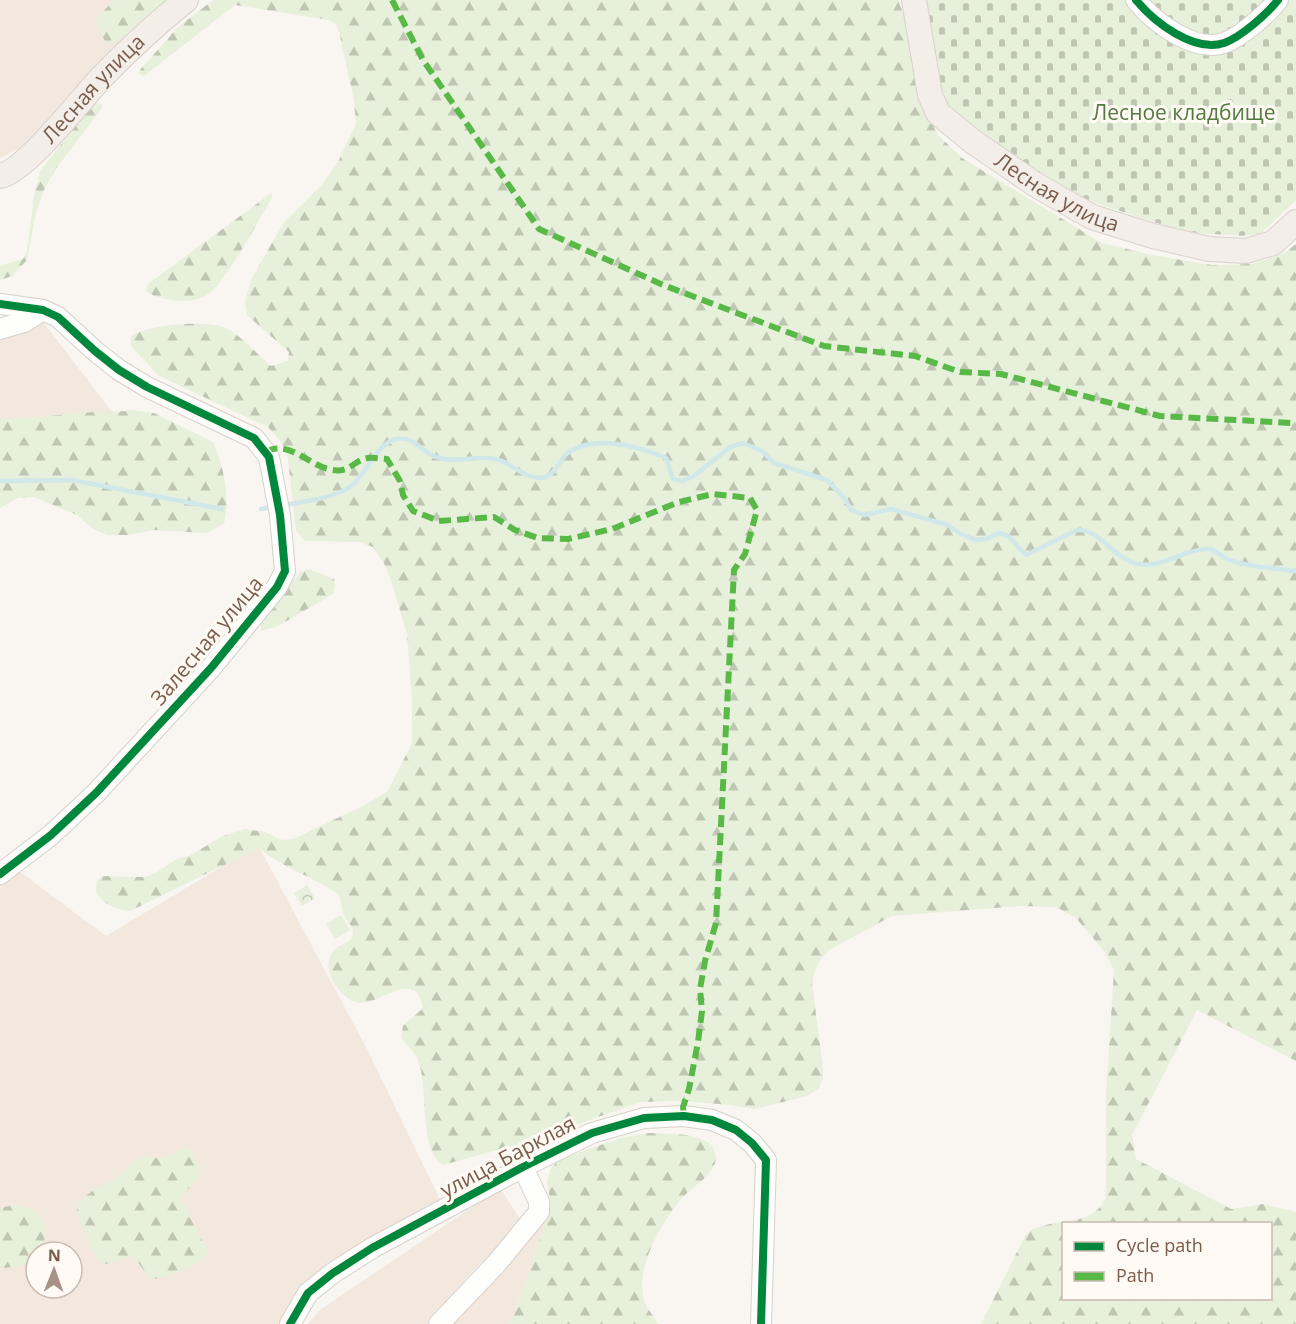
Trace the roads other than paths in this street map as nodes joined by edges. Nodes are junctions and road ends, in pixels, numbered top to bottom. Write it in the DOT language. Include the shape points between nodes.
graph roads {
  1 [pos="186,0"];
  2 [pos="914,0"];
  3 [pos="1136,0"];
  4 [pos="1278,0"];
  5 [pos="0,176"];
  6 [pos="1296,222"];
  7 [pos="0,304"];
  8 [pos="43,310"];
  9 [pos="0,329"];
  10 [pos="0,874"];
  11 [pos="523,1167"];
  12 [pos="290,1324"];
  13 [pos="439,1324"];
  14 [pos="761,1324"];
  1 -- 5 [label="main road, Лесная улица" via="101,77 24,162"];
  2 -- 6 [label="main road, Лесная улица" via="930,95 938,113 1036,185 1092,217 1209,249 1246,251 1273,243"];
  3 -- 4 [label="street" via="1165,28 1203,45 1222,44 1238,36"];
  7 -- 8 [label="street"];
  8 -- 9 [label="street" via="24,322"];
  8 -- 10 [label="street, Залесная улица" via="58,316 95,351 147,387 254,438 270,457 285,571 277,587 211,668 96,793 58,830"];
  11 -- 12 [label="street, улица Барклая" via="333,1273 308,1293"];
  11 -- 13 [label="street, улица Барклая" via="539,1203 539,1212"];
  11 -- 14 [label="street, улица Барклая" via="592,1133 644,1118 684,1116 712,1120 736,1130 766,1160"];
}
